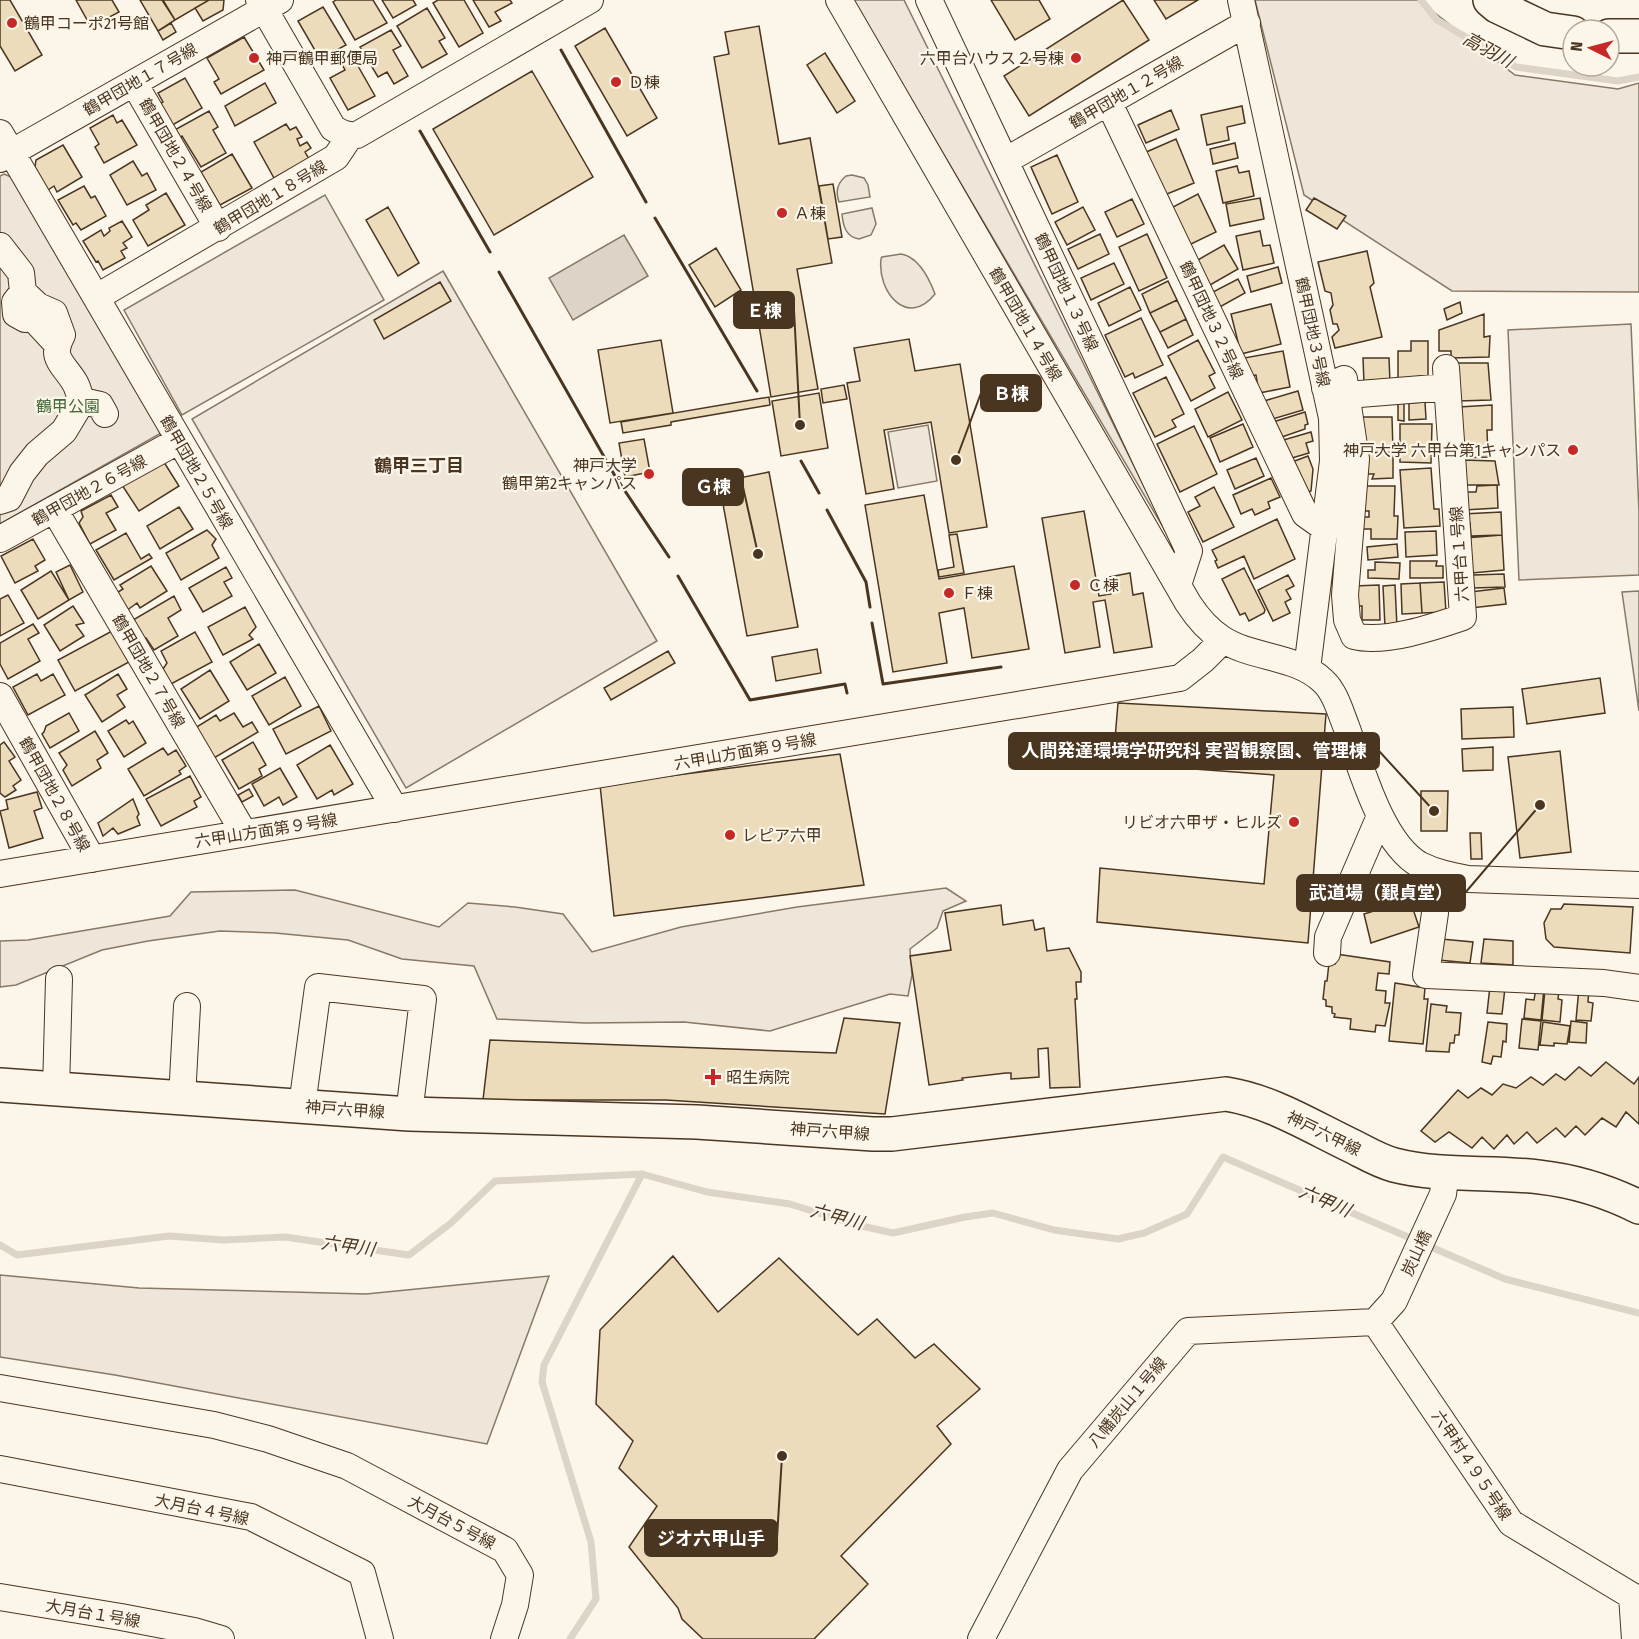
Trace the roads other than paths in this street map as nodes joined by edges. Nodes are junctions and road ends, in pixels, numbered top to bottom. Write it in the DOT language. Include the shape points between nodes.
graph roads {
  1 [pos="590,0"];
  2 [pos="839,0"];
  3 [pos="929,0"];
  4 [pos="1490,0"];
  5 [pos="268,3"];
  6 [pos="1244,12"];
  7 [pos="1561,31"];
  8 [pos="1621,36"];
  9 [pos="1639,36"];
  10 [pos="134,83"];
  11 [pos="1109,103"];
  12 [pos="350,136"];
  13 [pos="4,148"];
  14 [pos="1005,161"];
  15 [pos="218,228"];
  16 [pos="0,246"];
  17 [pos="97,297"];
  18 [pos="1336,392"];
  19 [pos="81,401"];
  20 [pos="105,414"];
  21 [pos="178,441"];
  22 [pos="0,501"];
  23 [pos="54,509"];
  24 [pos="1326,529"];
  25 [pos="0,539"];
  26 [pos="1178,585"];
  27 [pos="1223,639"];
  28 [pos="1306,669"];
  29 [pos="3,710"];
  30 [pos="395,809"];
  31 [pos="1380,816"];
  32 [pos="244,833"];
  33 [pos="92,859"];
  34 [pos="0,874"];
  35 [pos="1639,885"];
  36 [pos="1435,913"];
  37 [pos="1327,953"];
  38 [pos="59,978"];
  39 [pos="1639,988"];
  40 [pos="187,1006"];
  41 [pos="0,1085"];
  42 [pos="56,1090"];
  43 [pos="182,1098"];
  44 [pos="302,1106"];
  45 [pos="409,1114"];
  46 [pos="1446,1171"];
  47 [pos="1639,1207"];
  48 [pos="1375,1322"];
  49 [pos="0,1388"];
  50 [pos="0,1469"];
  51 [pos="0,1597"];
  52 [pos="135,1630"];
  53 [pos="221,1639"];
  54 [pos="380,1639"];
  55 [pos="504,1639"];
  56 [pos="981,1639"];
  57 [pos="1635,1639"];
  1 -- 12 [label="street, 鶴甲団地１８号線"];
  2 -- 26 [label="street, 鶴甲団地１４号線"];
  3 -- 14 [label="street, 鶴甲団地１３号線"];
  4 -- 7 [label="main road" via="1545,29"];
  5 -- 10 [label="street, 鶴甲団地１７号線"];
  5 -- 12 [label="street" via="333,128"];
  6 -- 11 [label="street, 鶴甲団地１２号線"];
  6 -- 18 [label="street, 鶴甲団地３号線"];
  8 -- 9 [label="main road"];
  10 -- 13 [label="street, 鶴甲団地１７号線"];
  10 -- 15 [label="street, 鶴甲団地２４号線"];
  11 -- 14 [label="street, 鶴甲団地１２号線"];
  11 -- 24 [label="street, 鶴甲団地３２号線" via="1305,514"];
  12 -- 15 [label="street, 鶴甲団地１８号線" via="336,158"];
  13 -- 17 [label="street, 鶴甲団地２５号線"];
  14 -- 26 [label="street, 鶴甲団地１３号線" via="1189,550"];
  15 -- 17 [label="street, 鶴甲団地１８号線"];
  16 -- 19 [label="street" via="21,273 31,304 54,313 62,335 57,358 75,384"];
  17 -- 21 [label="street, 鶴甲団地２５号線"];
  18 -- 18 [label="street, 六甲台１号線" via="1447,377 1463,617 1429,629 1367,639 1354,636 1347,620 1345,595 1356,459"];
  18 -- 24 [label="street, 鶴甲団地３号線"];
  19 -- 20 [label="street" via="100,405"];
  19 -- 22 [label="street" via="64,431 37,454 9,498"];
  21 -- 23 [label="street, 鶴甲団地２６号線"];
  21 -- 30 [label="street, 鶴甲団地２５号線"];
  23 -- 25 [label="street, 鶴甲団地２６号線"];
  23 -- 32 [label="street, 鶴甲団地２７号線"];
  24 -- 28 [label="street, 鶴甲団地３号線"];
  26 -- 27 [label="street, 鶴甲団地１４号線" via="1198,619"];
  27 -- 28 [label="street"];
  27 -- 30 [label="street, 六甲山方面第９号線" via="1180,678"];
  28 -- 31 [label="street" via="1323,681 1335,699"];
  29 -- 33 [label="street, 鶴甲団地２８号線"];
  30 -- 32 [label="street, 六甲山方面第９号線"];
  31 -- 35 [label="street" via="1403,853 1444,875"];
  31 -- 37 [label="street" via="1328,937"];
  32 -- 33 [label="street, 六甲山方面第９号線"];
  33 -- 34 [label="street, 六甲山方面第９号線"];
  36 -- 39 [label="street" via="1426,975"];
  38 -- 42 [label="street"];
  40 -- 43 [label="street"];
  41 -- 42 [label="main road, 神戸六甲線"];
  42 -- 43 [label="main road, 神戸六甲線"];
  43 -- 44 [label="main road, 神戸六甲線"];
  44 -- 45 [label="main road, 神戸六甲線"];
  44 -- 45 [label="street" via="318,987 423,999"];
  45 -- 46 [label="main road, 神戸六甲線" via="698,1122 892,1134 1226,1094 1277,1109 1392,1164"];
  46 -- 47 [label="main road, 神戸六甲線" via="1569,1181"];
  46 -- 48 [label="street, 炭山橋" via="1443,1194 1394,1301"];
  48 -- 56 [label="street, 八幡炭山１号線" via="1188,1331 1070,1470"];
  48 -- 57 [label="street, 六甲村４９５号線" via="1511,1523 1632,1596"];
  49 -- 55 [label="street, 大月台５号線" via="214,1425 347,1466 505,1550 520,1575"];
  50 -- 54 [label="street, 大月台４号線" via="251,1517 362,1573"];
  51 -- 52 [label="street, 大月台１号線"];
  52 -- 53 [label="street, 大月台１号線" via="194,1631"];
}
